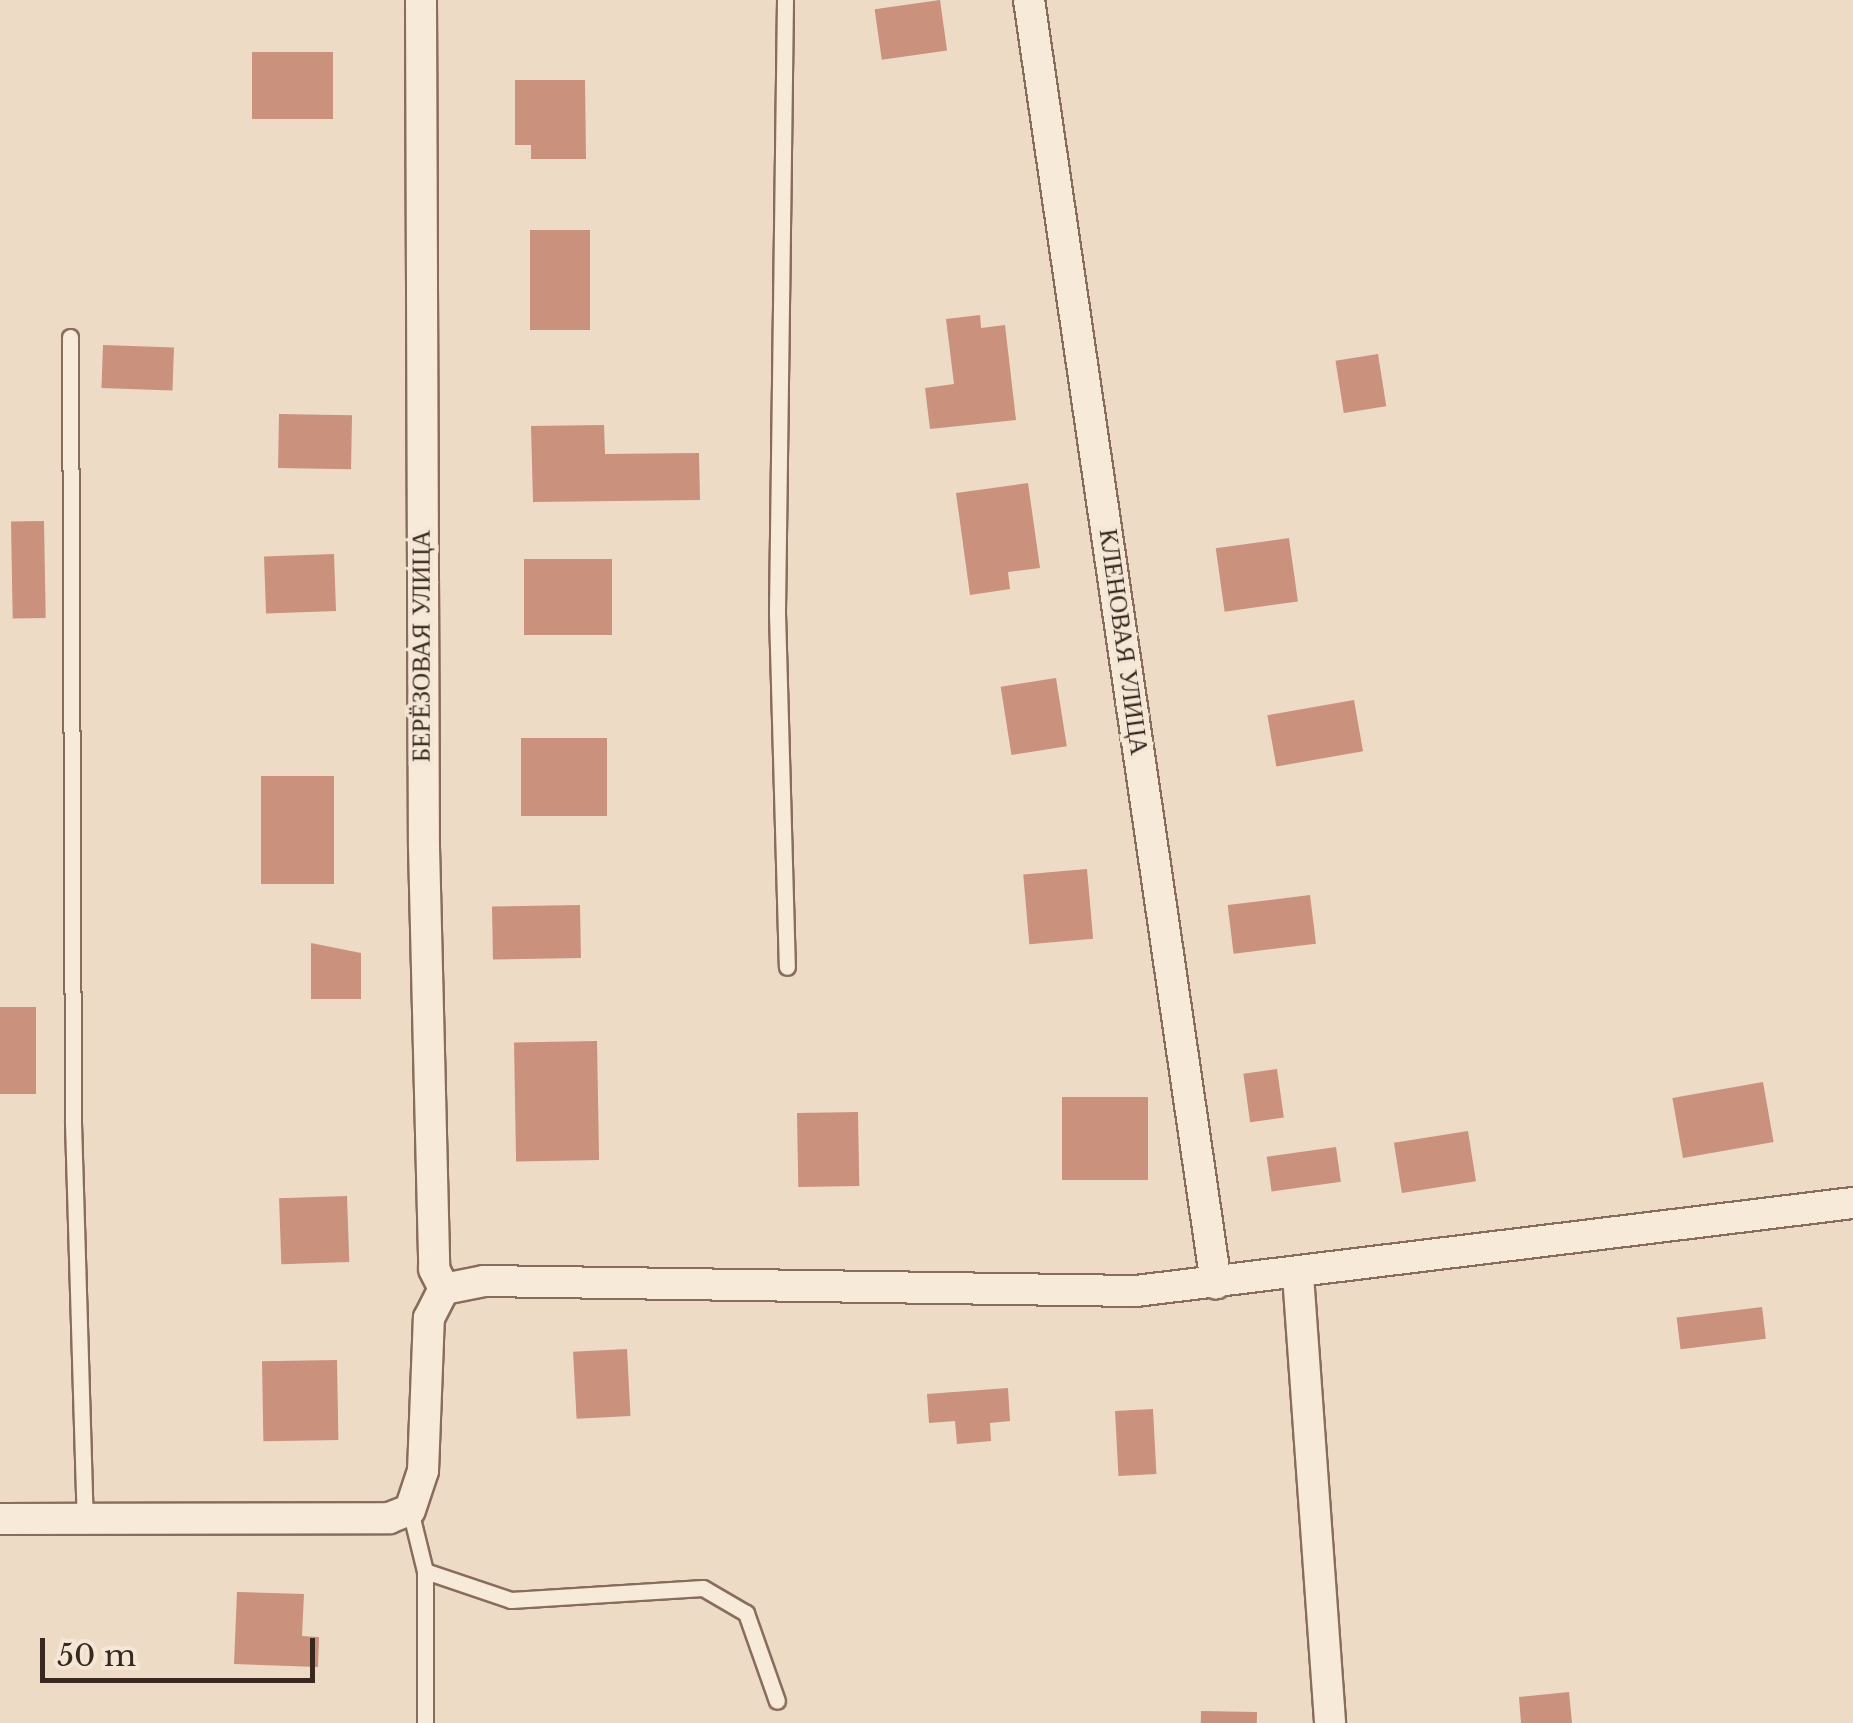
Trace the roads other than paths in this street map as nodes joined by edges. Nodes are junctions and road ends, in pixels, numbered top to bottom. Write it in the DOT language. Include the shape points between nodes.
graph roads {
  1 [pos="421,0"];
  2 [pos="785,0"];
  3 [pos="1029,0"];
  4 [pos="70,337"];
  5 [pos="786,966"];
  6 [pos="1853,1203"];
  7 [pos="1298,1275"];
  8 [pos="1216,1283"];
  9 [pos="444,1290"];
  10 [pos="410,1510"];
  11 [pos="86,1519"];
  12 [pos="0,1520"];
  13 [pos="425,1572"];
  14 [pos="777,1701"];
  15 [pos="425,1723"];
  16 [pos="1330,1723"];
  1 -- 9 [label="street, БЕРЁЗОВАЯ УЛИЦА" via="424,846 434,1270"];
  2 -- 5 [label="lane" via="776,612"];
  3 -- 8 [label="street, КЛЕНОВАЯ УЛИЦА"];
  4 -- 11 [label="lane" via="72,1123"];
  6 -- 7 [label="street"];
  7 -- 8 [label="street"];
  7 -- 16 [label="street"];
  8 -- 9 [label="street" via="1136,1291 484,1281"];
  9 -- 10 [label="street" via="429,1318 424,1471"];
  10 -- 11 [label="street" via="389,1518"];
  10 -- 13 [label="lane"];
  11 -- 12 [label="street"];
  13 -- 14 [label="lane" via="511,1600 703,1588 746,1613"];
  13 -- 15 [label="lane"];
}
